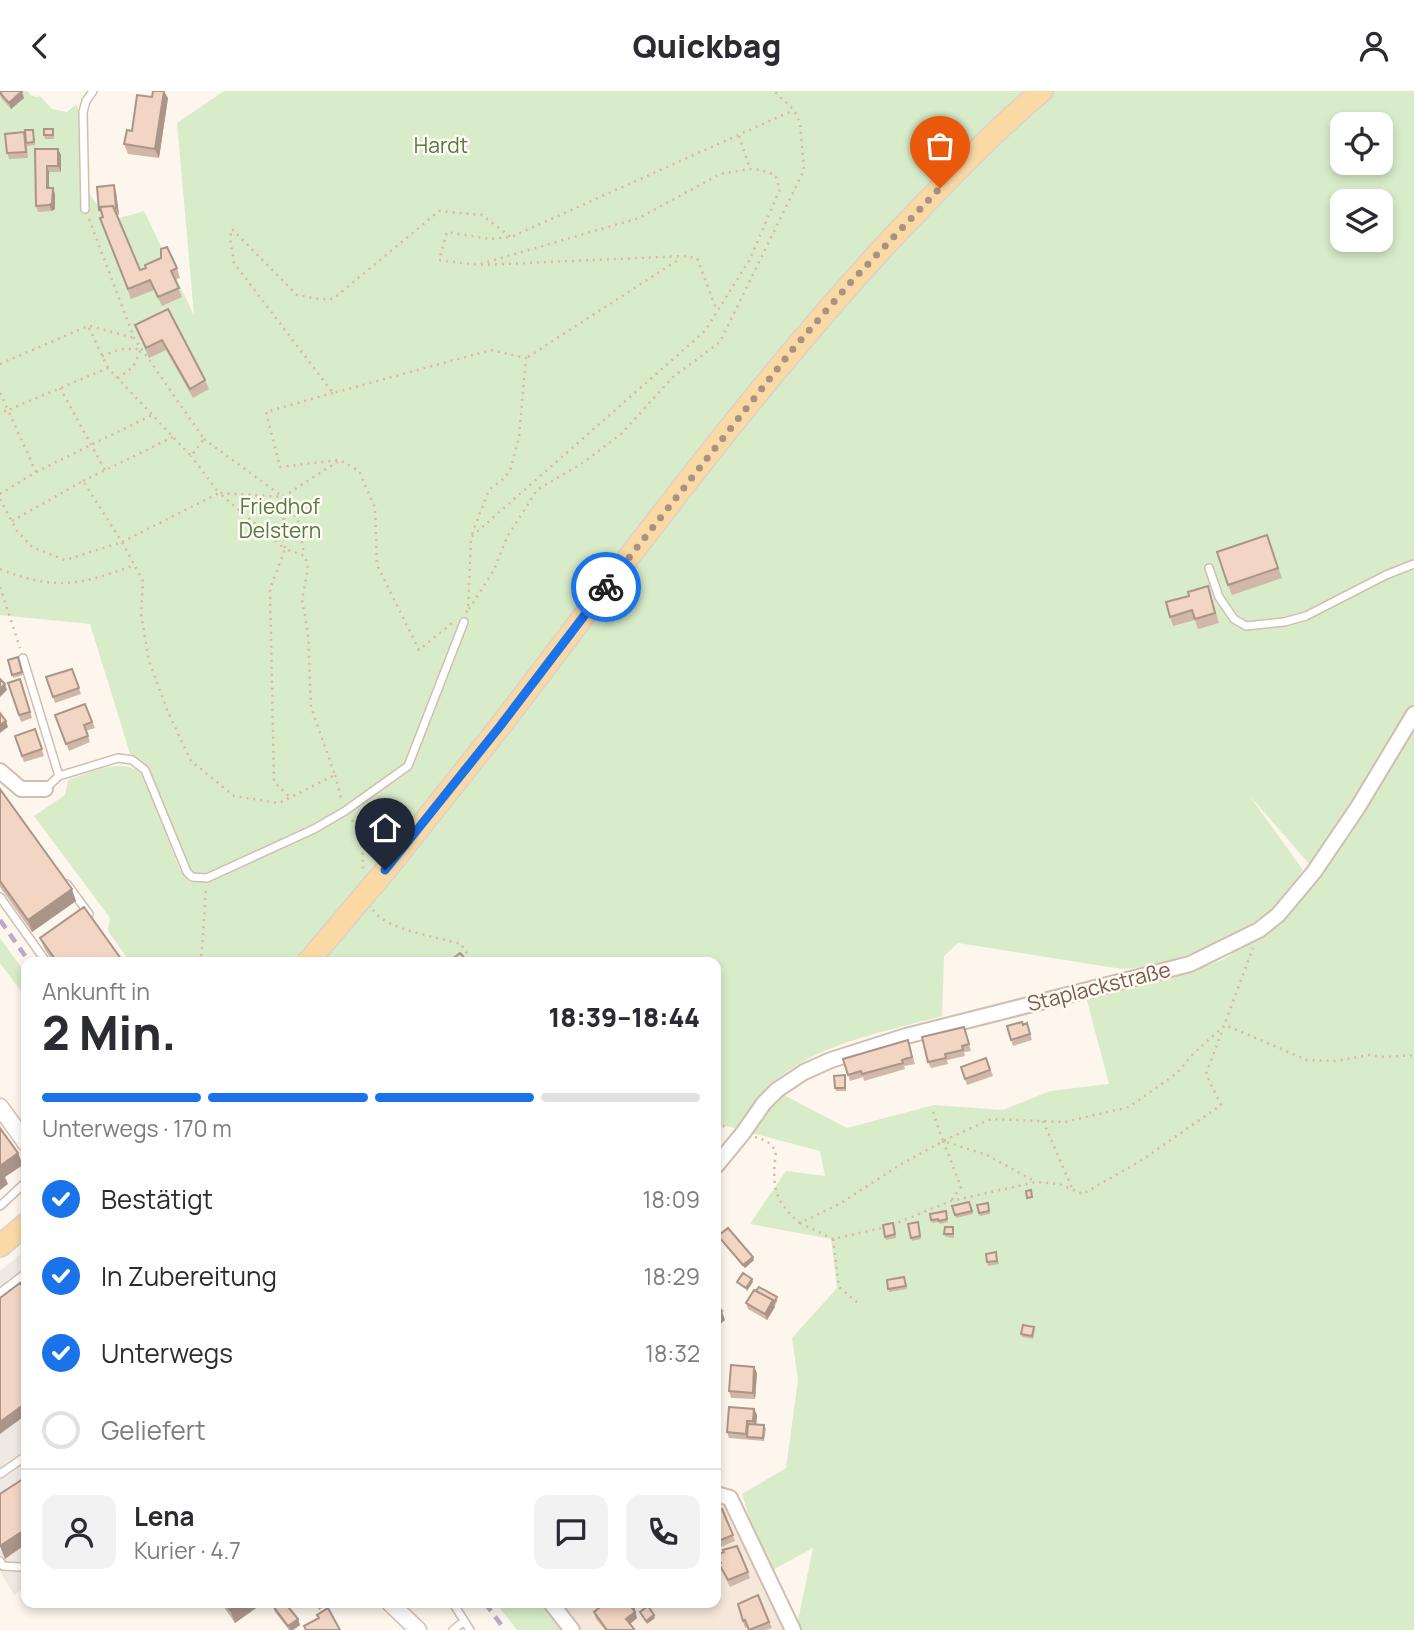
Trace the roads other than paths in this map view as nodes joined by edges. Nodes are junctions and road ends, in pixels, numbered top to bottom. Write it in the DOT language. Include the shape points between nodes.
graph roads {
  1 [pos="93,91"];
  2 [pos="1042,91"];
  3 [pos="85,209"];
  4 [pos="1414,564"];
  5 [pos="1209,568"];
  6 [pos="464,622"];
  7 [pos="23,658"];
  8 [pos="1414,714"];
  9 [pos="0,771"];
  10 [pos="59,776"];
  11 [pos="45,789"];
  12 [pos="60,873"];
  13 [pos="0,898"];
  14 [pos="96,924"];
  15 [pos="43,957"];
  16 [pos="312,957"];
  17 [pos="0,1107"];
  18 [pos="21,1136"];
  19 [pos="721,1160"];
  20 [pos="21,1187"];
  21 [pos="0,1206"];
  22 [pos="21,1228"];
  23 [pos="0,1246"];
  24 [pos="21,1277"];
  25 [pos="0,1293"];
  26 [pos="21,1459"];
  27 [pos="0,1474"];
  28 [pos="721,1495"];
  29 [pos="0,1561"];
  30 [pos="20,1567"];
  31 [pos="395,1608"];
  32 [pos="456,1608"];
  33 [pos="555,1608"];
  34 [pos="464,1621"];
  35 [pos="418,1630"];
  36 [pos="453,1630"];
  37 [pos="470,1630"];
  38 [pos="572,1630"];
  39 [pos="793,1630"];
  1 -- 3 [label="lane" via="83,112"];
  2 -- 16 [label="main road, bridge" via="940,188 793,349 501,725"];
  4 -- 5 [label="lane" via="1306,616 1246,626 1234,619 1219,597"];
  6 -- 10 [label="lane" via="408,766 345,811 207,878 187,872 139,764 118,758"];
  7 -- 10 [label="lane"];
  8 -- 19 [label="street, Staplackstraße" via="1314,872 1259,930 1190,964 986,1014 831,1060 777,1090"];
  9 -- 11 [label="street" via="21,789"];
  10 -- 11 [label="lane"];
  12 -- 14 [label="lane"];
  13 -- 15 [label="lane"];
  17 -- 18 [label="street"];
  20 -- 21 [label="lane"];
  22 -- 23 [label="main road"];
  24 -- 25 [label="lane"];
  26 -- 27 [label="lane"];
  28 -- 39 [label="street" via="730,1498"];
  29 -- 30 [label="lane" via="3,1566"];
  31 -- 35 [label="street"];
  32 -- 34 [label="lane"];
  33 -- 38 [label="street"];
  34 -- 36 [label="lane"];
  34 -- 37 [label="lane"];
}
